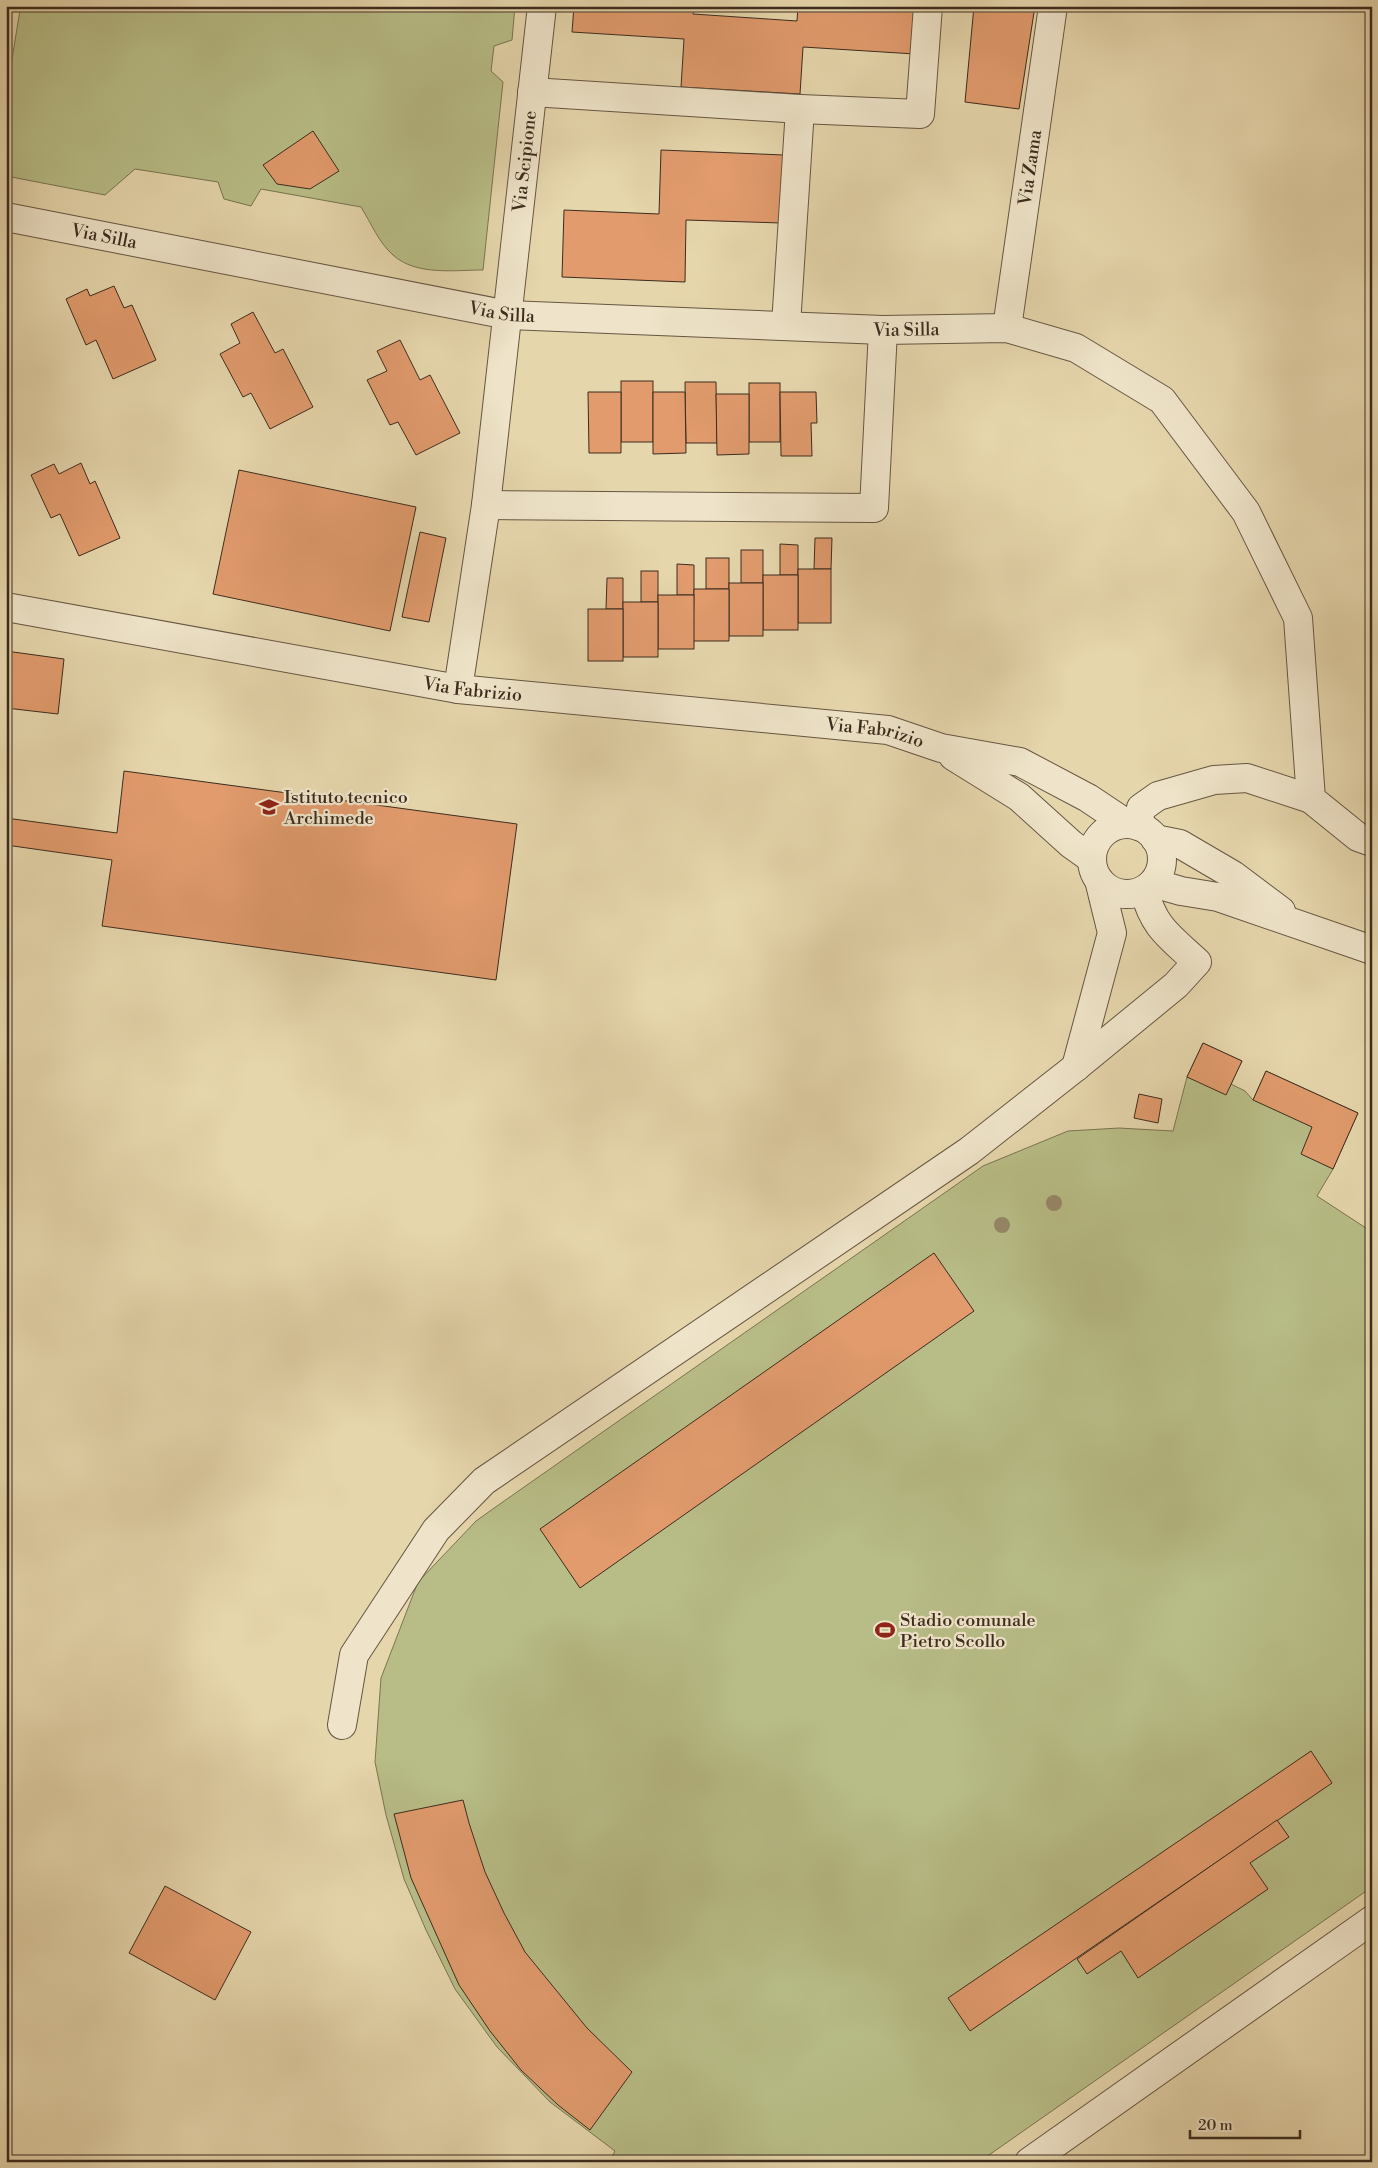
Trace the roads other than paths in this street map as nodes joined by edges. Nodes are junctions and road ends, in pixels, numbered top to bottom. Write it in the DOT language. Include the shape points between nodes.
graph roads {
  1 [pos="542,6"];
  2 [pos="928,6"];
  3 [pos="1053,6"];
  4 [pos="532,92"];
  5 [pos="800,109"];
  6 [pos="6,218"];
  7 [pos="508,315"];
  8 [pos="786,325"];
  9 [pos="1007,328"];
  10 [pos="883,330"];
  11 [pos="486,505"];
  12 [pos="6,607"];
  13 [pos="458,689"];
  14 [pos="942,748"];
  15 [pos="1311,799"];
  16 [pos="1140,829"];
  17 [pos="1372,842"];
  18 [pos="1095,870"];
  19 [pos="1149,886"];
  20 [pos="1302,927"];
  21 [pos="1372,950"];
  22 [pos="1076,1066"];
  23 [pos="342,1725"];
  24 [pos="1372,1920"];
  25 [pos="1029,2162"];
  1 -- 4 [label="street, Via Scipione"];
  2 -- 5 [label="street" via="920,114"];
  3 -- 9 [label="street, Via Zama"];
  4 -- 5 [label="street"];
  4 -- 7 [label="street, Via Scipione"];
  5 -- 8 [label="street"];
  6 -- 7 [label="street, Via Silla"];
  7 -- 8 [label="street, Via Silla"];
  7 -- 11 [label="street, Via Scipione"];
  8 -- 10 [label="street, Via Silla"];
  9 -- 10 [label="street, Via Silla"];
  9 -- 15 [label="street, Via Silla" via="1076,348 1162,400 1246,512 1298,618"];
  10 -- 11 [label="street" via="874,508"];
  11 -- 13 [label="street, Via Scipione"];
  12 -- 13 [label="street, Via Fabrizio"];
  13 -- 14 [label="street, Via Fabrizio" via="888,730"];
  14 -- 16 [label="street" via="1020,762"];
  14 -- 18 [label="street" via="1019,797"];
  15 -- 16 [label="street" via="1247,778 1214,780 1158,796 1142,808"];
  15 -- 17 [label="street" via="1358,837"];
  16 -- 18 [label="street" via="1116,826 1106,831 1096,843"];
  16 -- 19 [label="street" via="1162,856 1159,875"];
  16 -- 20 [label="street" via="1180,844 1233,875"];
  18 -- 19 [label="street" via="1114,892 1135,894"];
  18 -- 22 [label="street" via="1112,933"];
  19 -- 20 [label="street" via="1218,897"];
  19 -- 22 [label="street" via="1149,909 1159,927 1197,962 1176,984"];
  20 -- 21 [label="street"];
  22 -- 23 [label="street" via="969,1151 484,1480 436,1530 354,1655"];
  24 -- 25 [label="street"];
}
